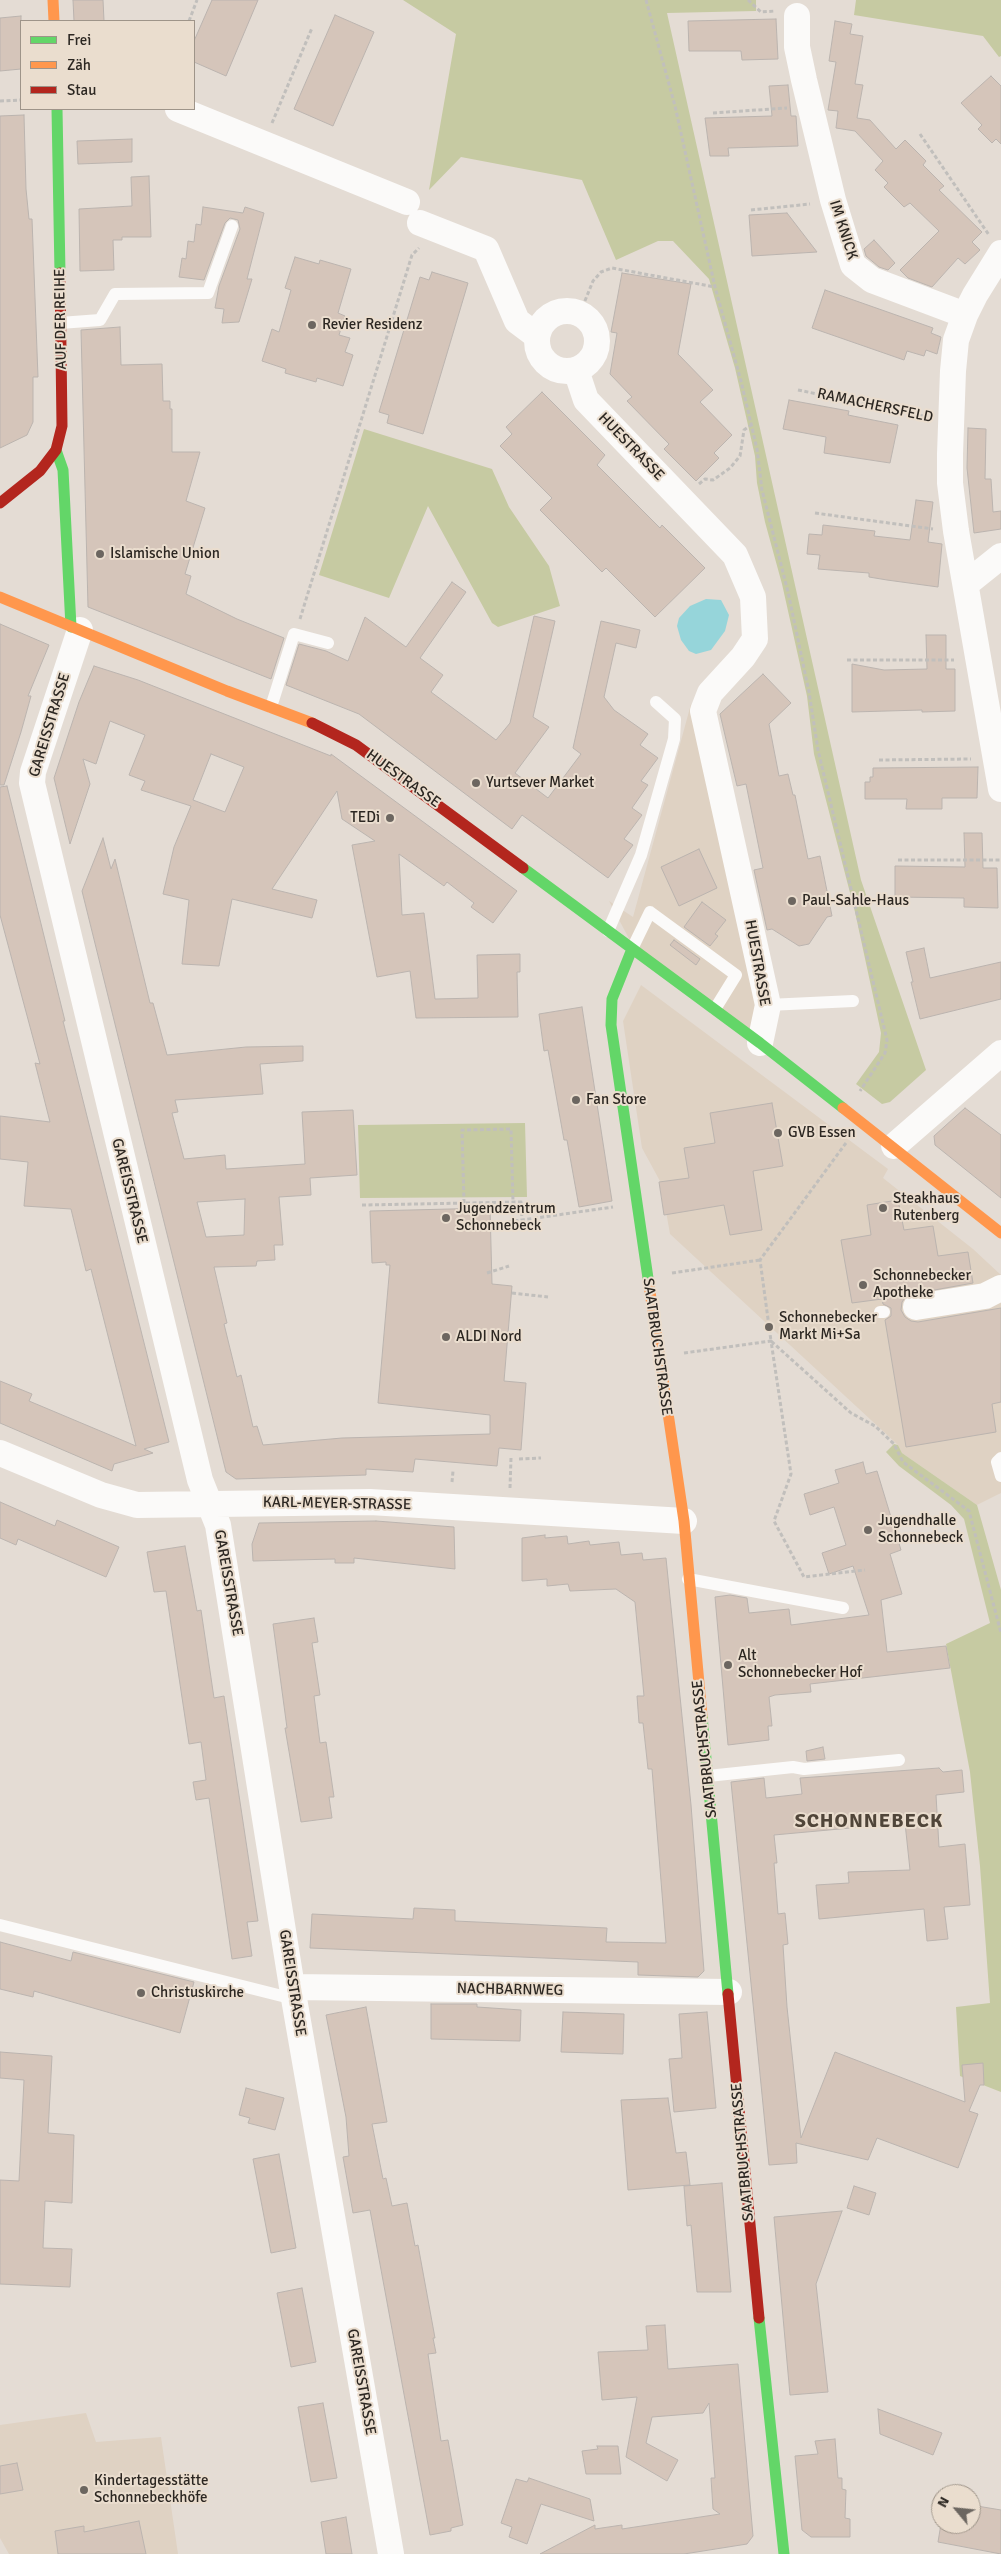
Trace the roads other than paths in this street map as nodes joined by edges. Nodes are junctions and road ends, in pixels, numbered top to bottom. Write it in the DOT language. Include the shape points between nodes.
graph roads {
  1 [pos="53,0"];
  2 [pos="798,16"];
  3 [pos="54,20"];
  4 [pos="57,110"];
  5 [pos="180,110"];
  6 [pos="232,226"];
  7 [pos="996,245"];
  8 [pos="965,315"];
  9 [pos="60,323"];
  10 [pos="537,336"];
  11 [pos="576,370"];
  12 [pos="56,450"];
  13 [pos="0,503"];
  14 [pos="1001,556"];
  15 [pos="966,584"];
  16 [pos="0,597"];
  17 [pos="75,628"];
  18 [pos="328,643"];
  19 [pos="656,702"];
  20 [pos="271,707"];
  21 [pos="1001,789"];
  22 [pos="608,931"];
  23 [pos="632,949"];
  24 [pos="853,1001"];
  25 [pos="768,1005"];
  26 [pos="714,1008"];
  27 [pos="760,1042"];
  28 [pos="1001,1053"];
  29 [pos="894,1146"];
  30 [pos="1001,1233"];
  31 [pos="1001,1288"];
  32 [pos="916,1306"];
  33 [pos="0,1452"];
  34 [pos="1001,1458"];
  35 [pos="1001,1476"];
  36 [pos="211,1504"];
  37 [pos="684,1522"];
  38 [pos="688,1579"];
  39 [pos="842,1608"];
  40 [pos="899,1760"];
  41 [pos="708,1776"];
  42 [pos="0,1925"];
  43 [pos="729,1992"];
  44 [pos="293,1993"];
  45 [pos="390,2554"];
  46 [pos="784,2554"];
  1 -- 3 [label="main road"];
  2 -- 8 [label="street, IM KNICK" via="797,48 833,200 853,264 862,274 883,284"];
  4 -- 9 [label="main road, AUF DER REIHE"];
  5 -- 10 [label="street" via="264,144 486,249 517,321"];
  6 -- 9 [label="lane" via="208,293 114,294 100,320"];
  7 -- 8 [label="street, RAMACHERSFELD" via="988,272"];
  8 -- 15 [label="street, RAMACHERSFELD" via="954,356 950,483"];
  9 -- 12 [label="main road, AUF DER REIHE" via="62,426"];
  10 -- 11 [label="street" via="539,353 544,361 558,370"];
  10 -- 11 [label="street" via="540,327 553,314 571,310 580,313 591,324 597,338 592,358"];
  11 -- 25 [label="street, HUESTRASSE" via="586,400 735,555 753,597 755,639 710,693 703,711"];
  12 -- 13 [label="main road, AUF DER REIHE" via="31,481"];
  12 -- 17 [label="main road" via="63,470"];
  14 -- 15 [label="street"];
  15 -- 21 [label="street, RAMACHERSFELD"];
  16 -- 17 [label="main road, HUESTRASSE"];
  17 -- 20 [label="main road, HUESTRASSE"];
  17 -- 36 [label="street, GAREISSTRASSE" via="32,783 200,1480"];
  18 -- 20 [label="lane" via="294,634"];
  19 -- 22 [label="lane" via="675,719 674,739 641,855"];
  20 -- 22 [label="main road, HUESTRASSE" via="356,745"];
  22 -- 23 [label="main road, HUESTRASSE"];
  23 -- 26 [label="main road, HUESTRASSE"];
  23 -- 26 [label="lane" via="650,912 736,975"];
  23 -- 37 [label="main road, SAATBRUCHSTRASSE" via="612,1000 611,1025"];
  24 -- 25 [label="lane"];
  25 -- 27 [label="street, HUESTRASSE"];
  26 -- 27 [label="main road, HUESTRASSE"];
  27 -- 29 [label="main road, HUESTRASSE"];
  28 -- 29 [label="street"];
  29 -- 30 [label="main road, HUESTRASSE"];
  31 -- 32 [label="street" via="985,1296"];
  33 -- 36 [label="street, KARL-MEYER-STRASSE" via="121,1502 137,1505"];
  34 -- 35 [label="lane" via="998,1462"];
  36 -- 37 [label="street, KARL-MEYER-STRASSE" via="370,1502"];
  36 -- 44 [label="street, GAREISSTRASSE" via="224,1552"];
  37 -- 38 [label="main road, SAATBRUCHSTRASSE"];
  38 -- 39 [label="lane"];
  38 -- 41 [label="main road, SAATBRUCHSTRASSE"];
  40 -- 41 [label="lane"];
  41 -- 43 [label="main road, SAATBRUCHSTRASSE"];
  42 -- 44 [label="lane"];
  43 -- 44 [label="street, NACHBARNWEG"];
  43 -- 46 [label="main road, SAATBRUCHSTRASSE" via="753,2265"];
  44 -- 45 [label="street, GAREISSTRASSE"];
}
